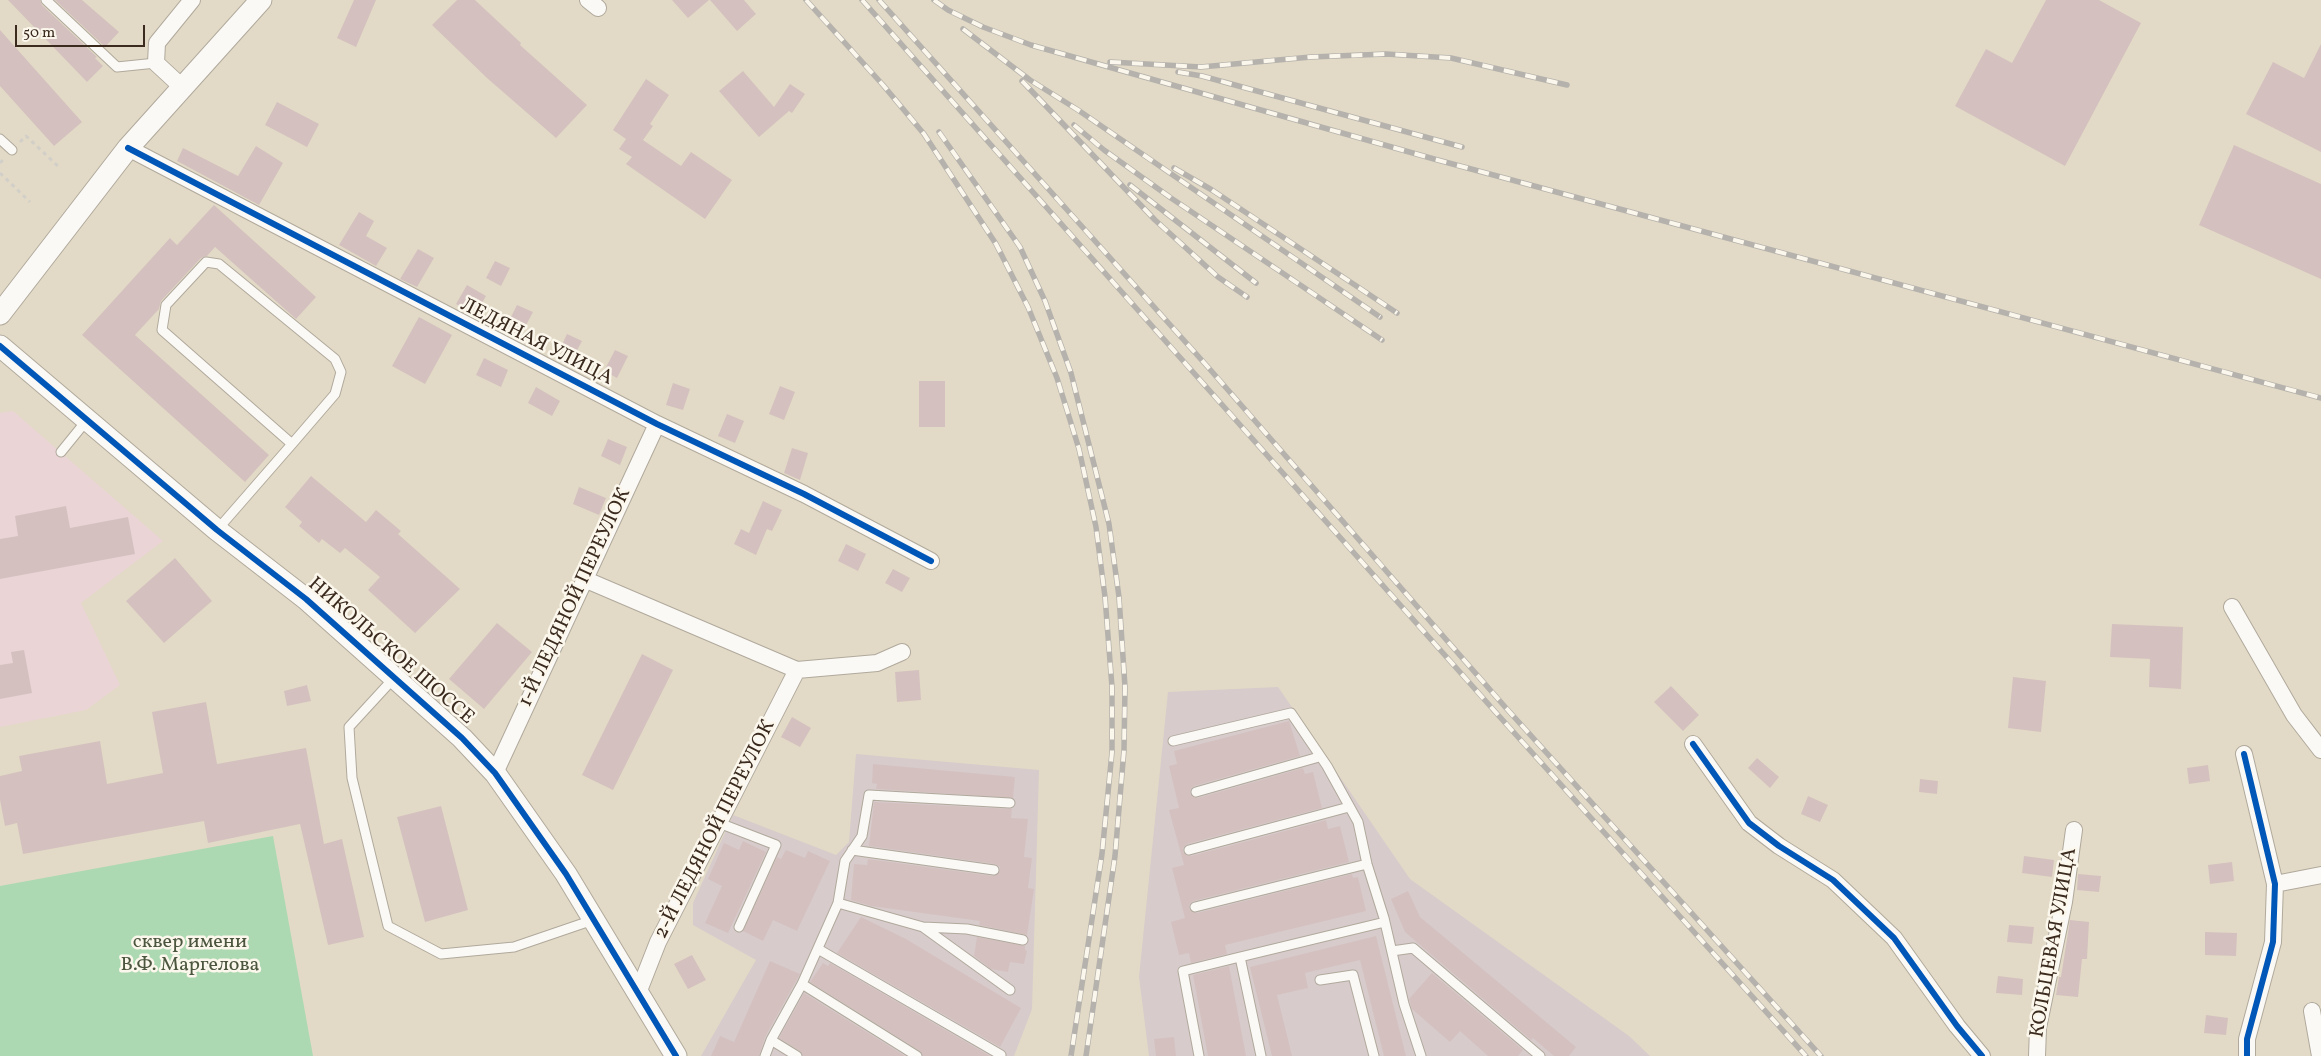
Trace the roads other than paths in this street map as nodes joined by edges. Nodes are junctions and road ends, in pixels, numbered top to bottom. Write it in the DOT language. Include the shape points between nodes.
graph roads {
  1 [pos="46,0"];
  2 [pos="192,0"];
  3 [pos="261,0"];
  4 [pos="156,63"];
  5 [pos="182,87"];
  6 [pos="0,139"];
  7 [pos="128,148"];
  8 [pos="12,150"];
  9 [pos="0,314"];
  10 [pos="0,346"];
  11 [pos="87,420"];
  12 [pos="657,424"];
  13 [pos="292,444"];
  14 [pos="61,452"];
  15 [pos="217,530"];
  16 [pos="931,561"];
  17 [pos="584,580"];
  18 [pos="2232,607"];
  19 [pos="902,652"];
  20 [pos="797,670"];
  21 [pos="394,678"];
  22 [pos="1173,741"];
  23 [pos="1693,744"];
  24 [pos="2321,750"];
  25 [pos="2244,754"];
  26 [pos="1319,757"];
  27 [pos="495,772"];
  28 [pos="1196,792"];
  29 [pos="1010,803"];
  30 [pos="1350,807"];
  31 [pos="719,823"];
  32 [pos="2074,830"];
  33 [pos="852,850"];
  34 [pos="1189,850"];
  35 [pos="1367,864"];
  36 [pos="994,870"];
  37 [pos="2321,875"];
  38 [pos="2275,884"];
  39 [pos="838,903"];
  40 [pos="1195,907"];
  41 [pos="594,920"];
  42 [pos="1385,922"];
  43 [pos="922,926"];
  44 [pos="739,927"];
  45 [pos="1023,940"];
  46 [pos="818,949"];
  47 [pos="1392,951"];
  48 [pos="1240,957"];
  49 [pos="1320,980"];
  50 [pos="802,984"];
  51 [pos="1010,990"];
  52 [pos="638,992"];
  53 [pos="2312,1011"];
  54 [pos="771,1040"];
  55 [pos="1001,1055"];
  56 [pos="676,1056"];
  57 [pos="764,1056"];
  58 [pos="797,1056"];
  59 [pos="917,1056"];
  60 [pos="1199,1056"];
  61 [pos="1261,1056"];
  62 [pos="1374,1056"];
  63 [pos="1421,1056"];
  64 [pos="1540,1056"];
  65 [pos="1982,1056"];
  66 [pos="2037,1056"];
  67 [pos="2246,1056"];
  68 [pos="2320,1056"];
  1 -- 4 [label="lane" via="117,67"];
  2 -- 4 [label="street" via="157,42"];
  3 -- 5 [label="street"];
  4 -- 5 [label="street"];
  5 -- 7 [label="street"];
  6 -- 8 [label="lane"];
  7 -- 9 [label="street"];
  7 -- 12 [label="street, ЛЕДЯНАЯ УЛИЦА"];
  10 -- 11 [label="street, НИКОЛЬСКОЕ ШОССЕ"];
  11 -- 14 [label="lane"];
  11 -- 15 [label="street, НИКОЛЬСКОЕ ШОССЕ"];
  12 -- 16 [label="street, ЛЕДЯНАЯ УЛИЦА" via="804,494"];
  12 -- 17 [label="street, 1-Й ЛЕДЯНОЙ ПЕРЕУЛОК"];
  13 -- 13 [label="lane" via="162,330 166,305 206,262 219,264 335,359 341,372 335,394"];
  13 -- 15 [label="lane"];
  15 -- 21 [label="street, НИКОЛЬСКОЕ ШОССЕ" via="306,599"];
  17 -- 20 [label="street"];
  17 -- 27 [label="street, 1-Й ЛЕДЯНОЙ ПЕРЕУЛОК"];
  18 -- 24 [label="street" via="2294,715"];
  19 -- 20 [label="street" via="878,662"];
  20 -- 31 [label="street, 2-Й ЛЕДЯНОЙ ПЕРЕУЛОК"];
  21 -- 27 [label="street, НИКОЛЬСКОЕ ШОССЕ"];
  21 -- 41 [label="lane" via="349,727 352,778 388,926 441,954 514,947"];
  22 -- 26 [label="lane" via="1291,713"];
  23 -- 65 [label="street" via="1749,824 1833,880 1894,938"];
  25 -- 38 [label="street"];
  26 -- 28 [label="lane"];
  26 -- 30 [label="lane"];
  27 -- 41 [label="street, НИКОЛЬСКОЕ ШОССЕ"];
  29 -- 33 [label="lane" via="869,795 862,836"];
  30 -- 34 [label="lane"];
  30 -- 35 [label="lane" via="1358,822"];
  31 -- 44 [label="lane" via="776,846"];
  31 -- 52 [label="street, 2-Й ЛЕДЯНОЙ ПЕРЕУЛОК" via="658,942"];
  32 -- 66 [label="street, КОЛЬЦЕВАЯ УЛИЦА" via="2064,902 2038,1028"];
  33 -- 36 [label="lane"];
  33 -- 39 [label="lane" via="845,861"];
  35 -- 40 [label="lane"];
  35 -- 42 [label="lane"];
  37 -- 38 [label="street"];
  38 -- 67 [label="street" via="2273,942 2247,1039"];
  39 -- 43 [label="lane"];
  39 -- 46 [label="lane"];
  41 -- 52 [label="street, НИКОЛЬСКОЕ ШОССЕ"];
  42 -- 47 [label="lane"];
  42 -- 48 [label="lane"];
  43 -- 45 [label="lane" via="967,929"];
  43 -- 51 [label="lane"];
  46 -- 50 [label="lane"];
  46 -- 55 [label="lane"];
  47 -- 63 [label="lane" via="1404,1004"];
  47 -- 64 [label="lane" via="1413,948"];
  48 -- 60 [label="lane" via="1183,970"];
  48 -- 61 [label="lane"];
  49 -- 62 [label="lane" via="1353,975"];
  50 -- 54 [label="lane"];
  50 -- 59 [label="lane"];
  52 -- 56 [label="street, НИКОЛЬСКОЕ ШОССЕ"];
  53 -- 68 [label="street"];
  54 -- 57 [label="lane"];
  54 -- 58 [label="lane"];
}
